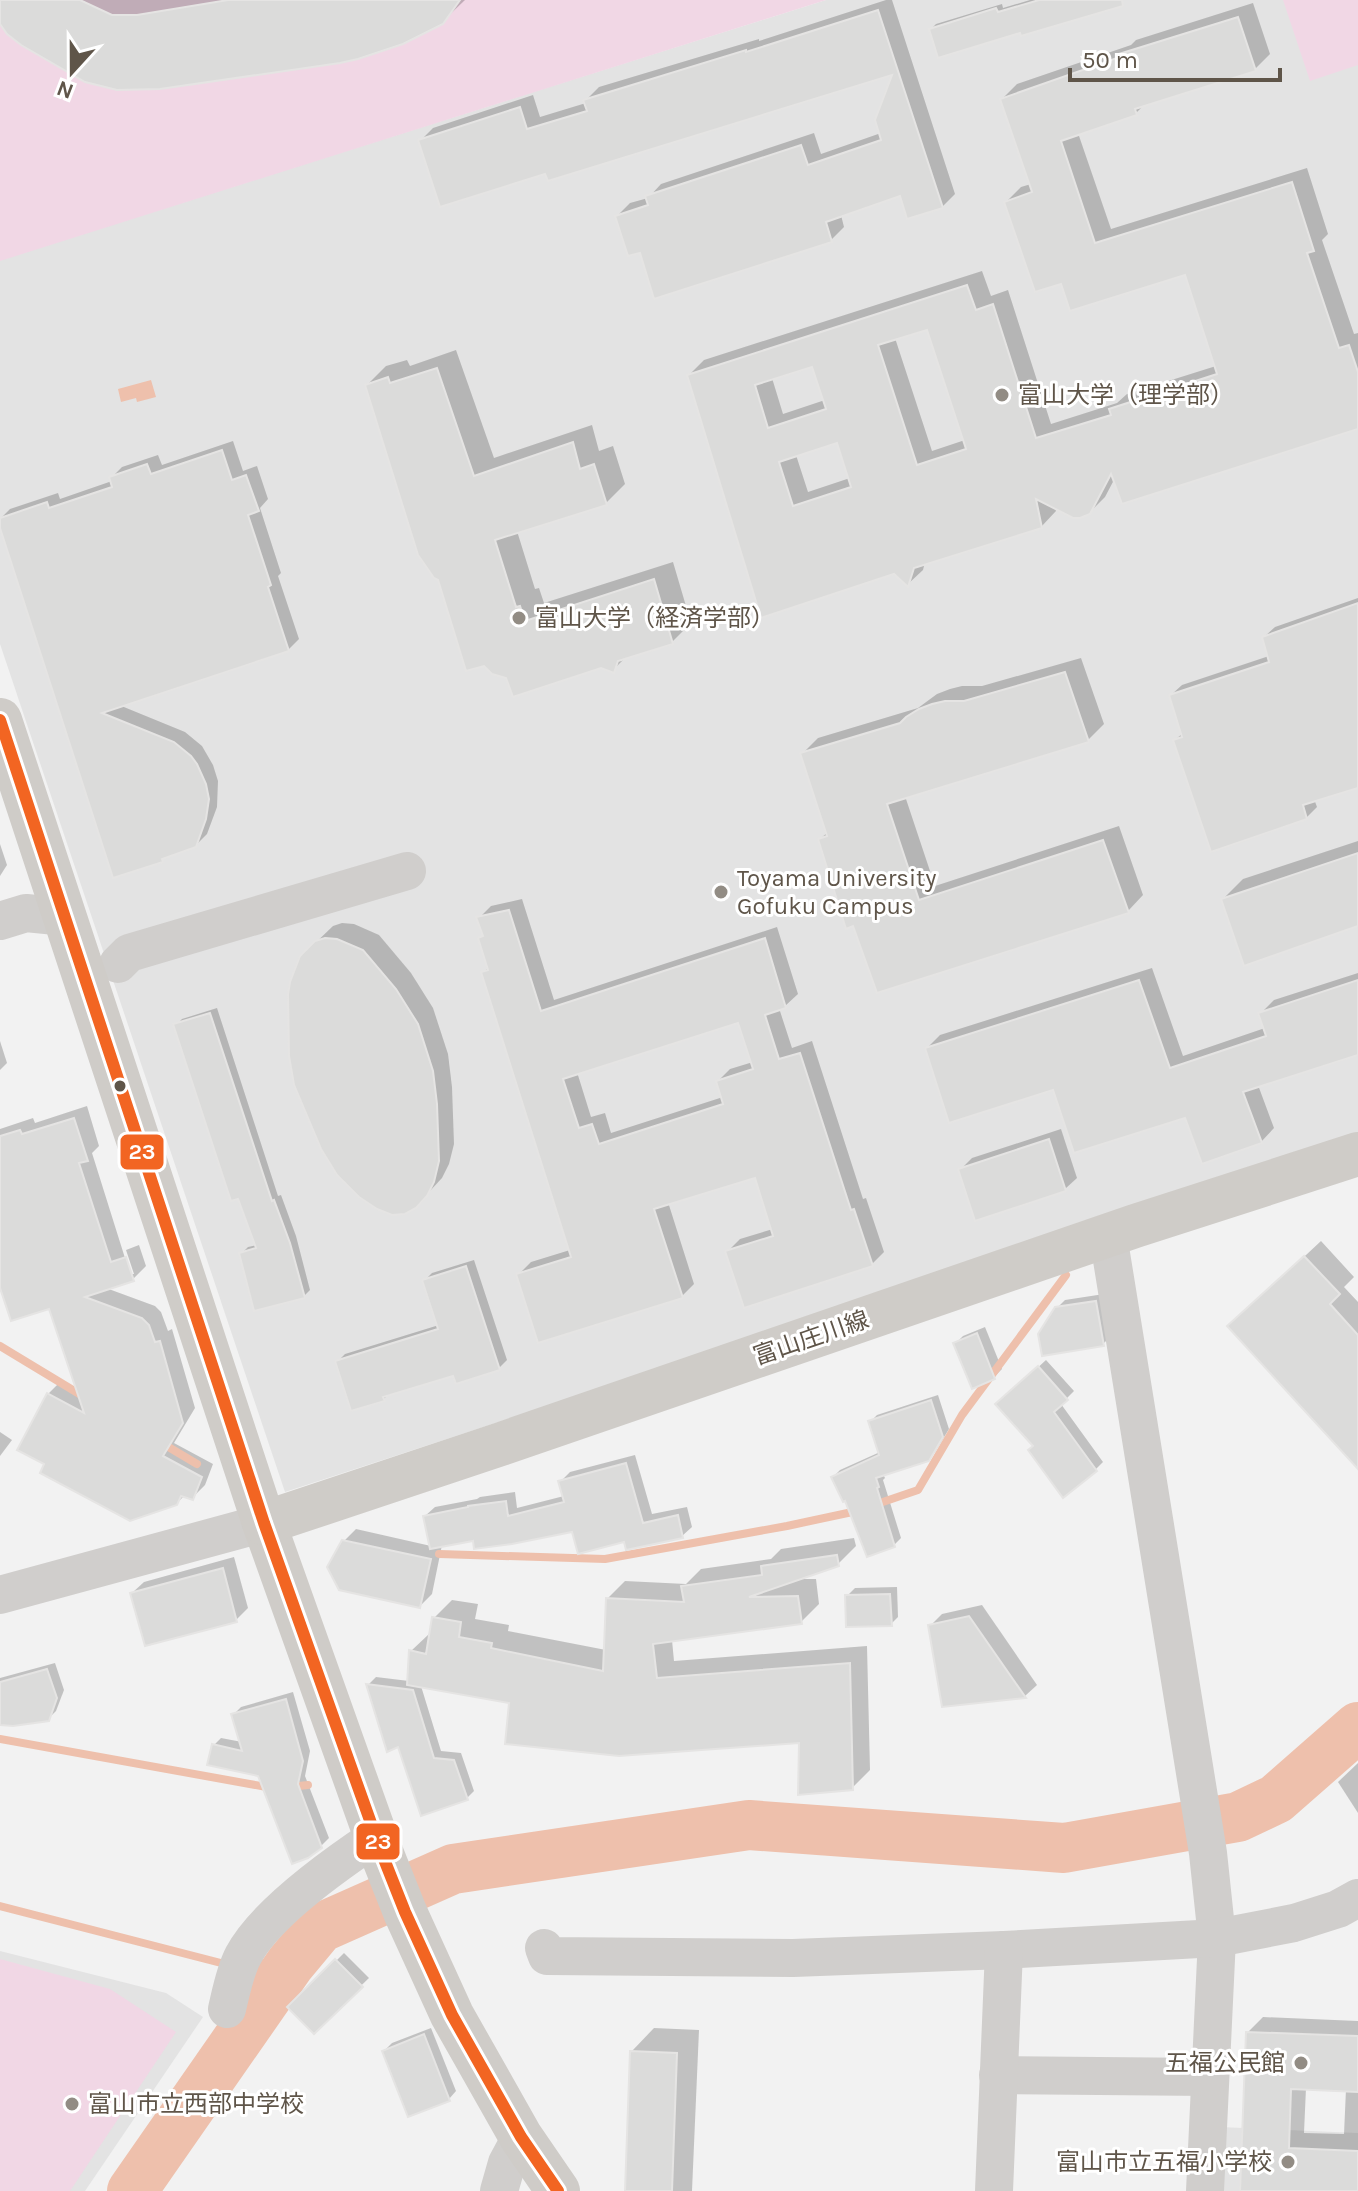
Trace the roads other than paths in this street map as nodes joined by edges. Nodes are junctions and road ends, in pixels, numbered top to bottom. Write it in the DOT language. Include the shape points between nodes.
graph roads {
  1 [pos="0,720"];
  2 [pos="407,871"];
  3 [pos="66,917"];
  4 [pos="0,921"];
  5 [pos="118,964"];
  6 [pos="1358,1154"];
  7 [pos="1108,1235"];
  8 [pos="264,1523"];
  9 [pos="0,1595"];
  10 [pos="379,1846"];
  11 [pos="1358,1898"];
  12 [pos="1217,1938"];
  13 [pos="544,1948"];
  14 [pos="1004,1950"];
  15 [pos="227,2009"];
  16 [pos="998,2075"];
  17 [pos="1210,2077"];
  18 [pos="521,2137"];
  19 [pos="499,2191"];
  20 [pos="558,2191"];
  21 [pos="994,2191"];
  22 [pos="1205,2191"];
  1 -- 3 [label="main road"];
  2 -- 5 [label="street" via="129,953"];
  3 -- 4 [label="street" via="26,913"];
  3 -- 8 [label="main road"];
  6 -- 7 [label="main road, 富山庄川線"];
  7 -- 8 [label="main road, 富山庄川線"];
  7 -- 12 [label="street" via="1208,1853"];
  8 -- 9 [label="street"];
  8 -- 10 [label="main road"];
  10 -- 15 [label="street" via="352,1853 274,1915 240,1963"];
  10 -- 18 [label="main road" via="452,2015"];
  11 -- 12 [label="street" via="1294,1923"];
  12 -- 14 [label="street"];
  12 -- 17 [label="street"];
  13 -- 14 [label="street" via="547,1956 793,1958"];
  14 -- 16 [label="street"];
  16 -- 17 [label="street"];
  16 -- 21 [label="street"];
  17 -- 22 [label="street"];
  18 -- 19 [label="street"];
  18 -- 20 [label="main road"];
}
